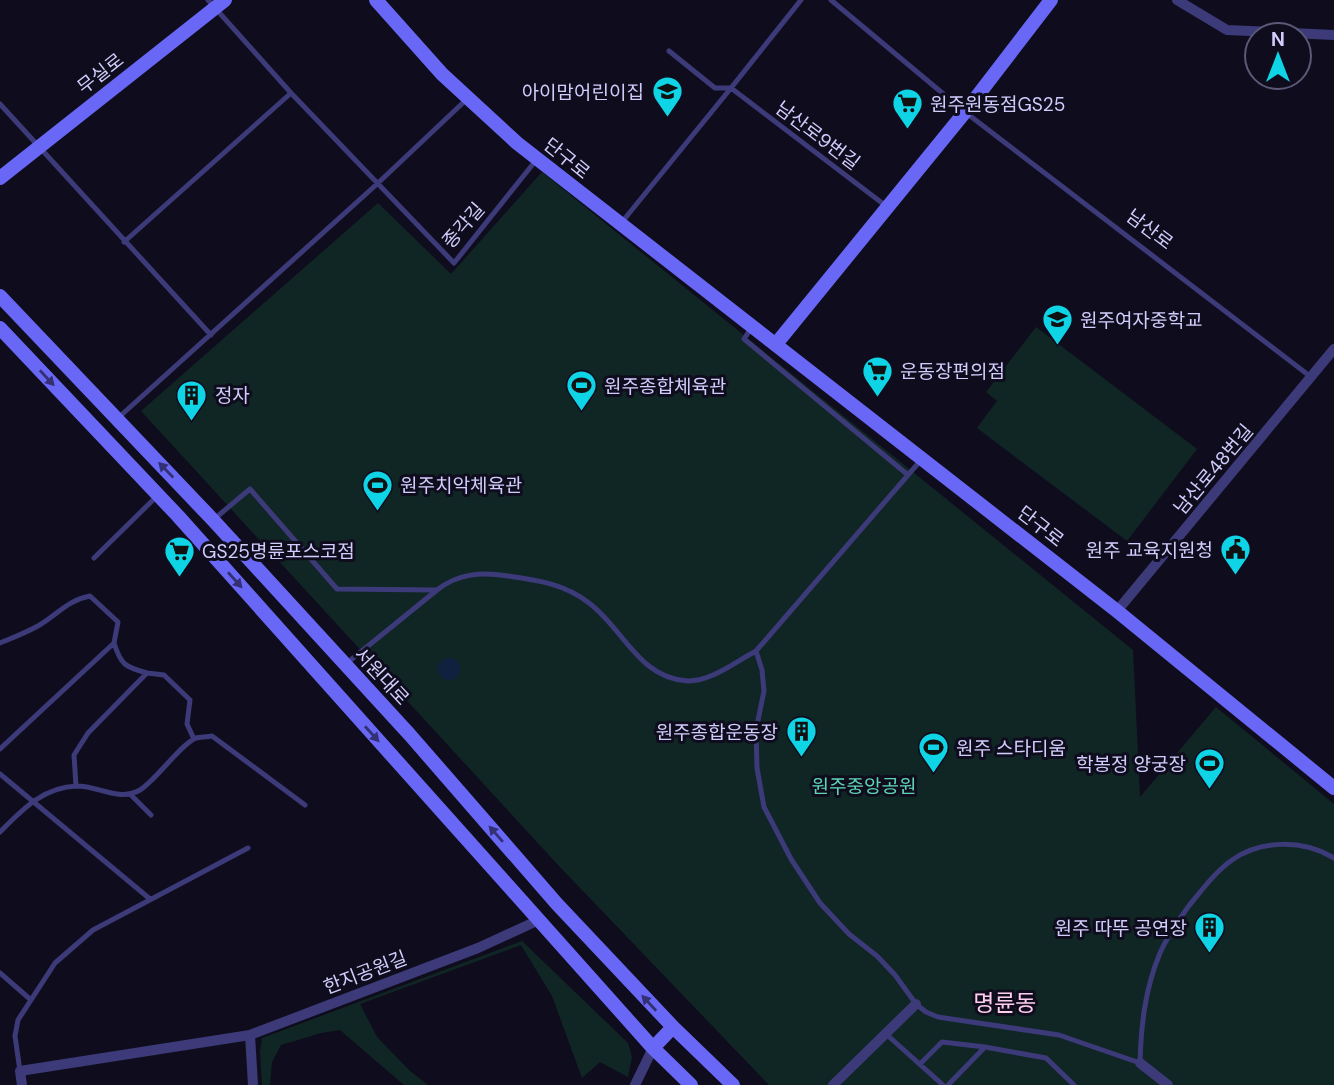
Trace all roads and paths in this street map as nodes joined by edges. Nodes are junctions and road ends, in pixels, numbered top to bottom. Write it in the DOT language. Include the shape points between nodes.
graph roads {
  1 [pos="376,0"];
  2 [pos="801,0"];
  3 [pos="831,0"];
  4 [pos="1051,0"];
  5 [pos="1177,0"];
  6 [pos="215,3"];
  7 [pos="1334,35"];
  8 [pos="669,51"];
  9 [pos="731,88"];
  10 [pos="291,93"];
  11 [pos="467,99"];
  12 [pos="0,104"];
  13 [pos="965,112"];
  14 [pos="39,148"];
  15 [pos="538,159"];
  16 [pos="0,178"];
  17 [pos="377,184"];
  18 [pos="887,206"];
  19 [pos="620,225"];
  20 [pos="124,243"];
  21 [pos="0,296"];
  22 [pos="752,326"];
  23 [pos="0,328"];
  24 [pos="211,335"];
  25 [pos="776,344"];
  26 [pos="1334,349"];
  27 [pos="1311,377"];
  28 [pos="117,419"];
  29 [pos="923,457"];
  30 [pos="908,475"];
  31 [pos="158,495"];
  32 [pos="213,520"];
  33 [pos="94,558"];
  34 [pos="437,590"];
  35 [pos="1117,611"];
  36 [pos="0,643"];
  37 [pos="114,643"];
  38 [pos="756,651"];
  39 [pos="345,665"];
  40 [pos="146,673"];
  41 [pos="327,683"];
  42 [pos="194,739"];
  43 [pos="0,747"];
  44 [pos="0,774"];
  45 [pos="76,786"];
  46 [pos="1334,788"];
  47 [pos="130,794"];
  48 [pos="31,801"];
  49 [pos="304,805"];
  50 [pos="151,815"];
  51 [pos="0,832"];
  52 [pos="248,848"];
  53 [pos="1334,858"];
  54 [pos="150,900"];
  55 [pos="557,904"];
  56 [pos="538,920"];
  57 [pos="0,973"];
  58 [pos="31,1000"];
  59 [pos="916,1004"];
  60 [pos="673,1027"];
  61 [pos="886,1034"];
  62 [pos="250,1035"];
  63 [pos="985,1047"];
  64 [pos="653,1048"];
  65 [pos="1140,1063"];
  66 [pos="920,1064"];
  67 [pos="20,1071"];
  68 [pos="22,1085"];
  69 [pos="253,1085"];
  70 [pos="635,1085"];
  71 [pos="691,1085"];
  72 [pos="733,1085"];
  73 [pos="834,1085"];
  74 [pos="943,1085"];
  75 [pos="948,1085"];
  76 [pos="1074,1085"];
  77 [pos="1168,1085"];
  1 -- 11 [label="street, 단구로"];
  2 -- 9 [label="lane"];
  3 -- 13 [label="lane, 남산로"];
  4 -- 13 [label="street"];
  5 -- 7 [label="street" via="1227,30"];
  6 -- 10 [label="lane, 종각길"];
  6 -- 14 [label="street, 무실로"];
  8 -- 9 [label="lane, 남산로9번길" via="715,89"];
  9 -- 18 [label="lane, 남산로9번길"];
  9 -- 19 [label="lane"];
  10 -- 17 [label="lane, 종각길"];
  10 -- 20 [label="lane"];
  11 -- 15 [label="street, 단구로"];
  11 -- 17 [label="lane"];
  12 -- 14 [label="lane"];
  13 -- 18 [label="street"];
  13 -- 27 [label="lane, 남산로"];
  14 -- 16 [label="street, 무실로"];
  14 -- 20 [label="lane"];
  15 -- 17 [label="lane, 종각길" via="454,263"];
  15 -- 19 [label="street, 단구로"];
  17 -- 24 [label="lane"];
  18 -- 25 [label="street"];
  19 -- 22 [label="street, 단구로"];
  20 -- 24 [label="lane"];
  21 -- 28 [label="street, 서원대로"];
  22 -- 25 [label="street, 단구로"];
  22 -- 30 [label="lane" via="744,339"];
  23 -- 31 [label="street, one-way"];
  24 -- 28 [label="lane"];
  25 -- 29 [label="street, 단구로"];
  26 -- 27 [label="street, 남산로48번길"];
  27 -- 35 [label="street, 남산로48번길"];
  32 -- 28 [label="street, 서원대로, one-way"];
  29 -- 30 [label="lane"];
  29 -- 35 [label="street, 단구로"];
  30 -- 38 [label="lane"];
  31 -- 33 [label="lane"];
  31 -- 41 [label="street, one-way"];
  32 -- 34 [label="lane" via="250,489 337,589"];
  32 -- 39 [label="street, 서원대로"];
  34 -- 38 [label="lane" via="464,575 496,575 559,586 591,604 643,662 663,676 686,681 706,679"];
  34 -- 39 [label="lane"];
  35 -- 46 [label="street, 단구로"];
  36 -- 37 [label="lane" via="90,596 118,622"];
  37 -- 40 [label="lane" via="128,668"];
  37 -- 43 [label="lane"];
  38 -- 59 [label="lane" via="764,691 757,730 764,807 790,859 820,903 877,956"];
  39 -- 41 [label="street"];
  55 -- 39 [label="street, 서원대로, one-way"];
  40 -- 42 [label="lane" via="164,675 190,700 187,724"];
  40 -- 45 [label="lane" via="88,733 74,755"];
  41 -- 56 [label="street, one-way"];
  42 -- 47 [label="lane"];
  42 -- 49 [label="lane" via="212,736"];
  44 -- 48 [label="lane"];
  45 -- 47 [label="lane"];
  45 -- 48 [label="lane"];
  47 -- 50 [label="lane"];
  48 -- 51 [label="lane"];
  48 -- 54 [label="lane"];
  52 -- 54 [label="lane"];
  53 -- 65 [label="lane" via="1310,847 1266,846 1232,860 1218,872 1180,918 1161,950 1142,1015"];
  54 -- 58 [label="lane" via="84,936 55,964"];
  55 -- 56 [label="street"];
  60 -- 55 [label="street, 서원대로, one-way"];
  56 -- 62 [label="street, 한지공원길" via="478,948"];
  56 -- 64 [label="street"];
  57 -- 58 [label="lane"];
  58 -- 67 [label="lane" via="18,1020 15,1035"];
  59 -- 61 [label="street"];
  59 -- 65 [label="lane" via="938,1017 1059,1035"];
  60 -- 64 [label="street"];
  60 -- 72 [label="street, 서원대로"];
  61 -- 66 [label="lane"];
  61 -- 73 [label="street"];
  62 -- 67 [label="street, 한지공원길"];
  62 -- 69 [label="street"];
  63 -- 66 [label="lane" via="942,1042"];
  63 -- 75 [label="lane"];
  63 -- 76 [label="lane" via="1046,1058"];
  64 -- 70 [label="street"];
  64 -- 71 [label="street"];
  65 -- 77 [label="street"];
  66 -- 74 [label="lane"];
  67 -- 68 [label="street"];
}
